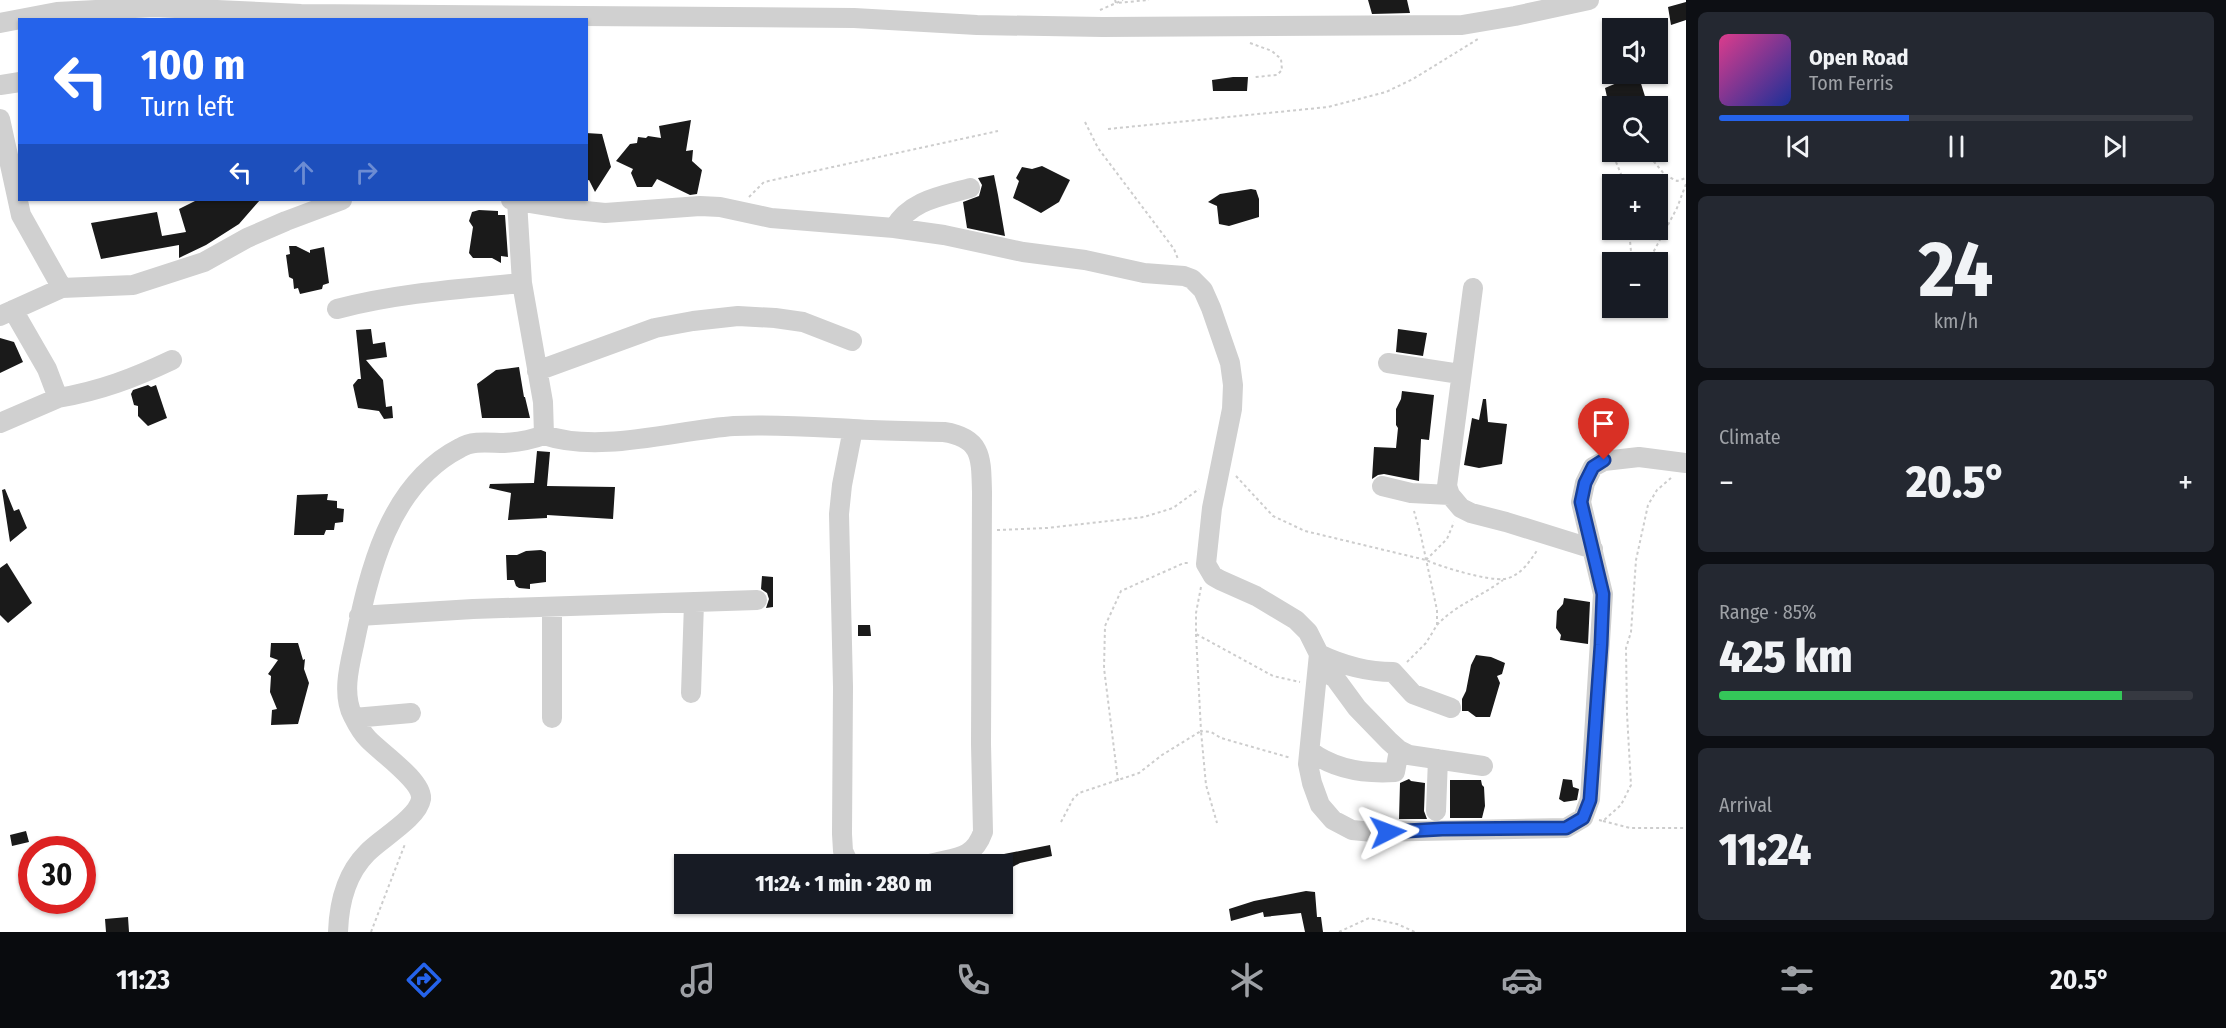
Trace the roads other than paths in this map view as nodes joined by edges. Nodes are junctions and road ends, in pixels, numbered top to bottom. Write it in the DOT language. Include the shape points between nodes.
graph roads {
  1 [pos="1589,0"];
  2 [pos="26,18"];
  3 [pos="18,20"];
  4 [pos="0,23"];
  5 [pos="18,82"];
  6 [pos="0,85"];
  7 [pos="0,119"];
  8 [pos="15,165"];
  9 [pos="970,188"];
  10 [pos="18,190"];
  11 [pos="19,201"];
  12 [pos="339,201"];
  13 [pos="514,201"];
  14 [pos="521,201"];
  15 [pos="894,228"];
  16 [pos="522,283"];
  17 [pos="62,288"];
  18 [pos="1473,288"];
  19 [pos="337,309"];
  20 [pos="7,313"];
  21 [pos="852,341"];
  22 [pos="172,360"];
  23 [pos="1388,363"];
  24 [pos="537,371"];
  25 [pos="1460,374"];
  26 [pos="58,398"];
  27 [pos="0,423"];
  28 [pos="853,429"];
  29 [pos="544,435"];
  30 [pos="1680,469"];
  31 [pos="1382,486"];
  32 [pos="1456,502"];
  33 [pos="1593,549"];
  34 [pos="757,600"];
  35 [pos="694,603"];
  36 [pos="552,607"];
  37 [pos="359,616"];
  38 [pos="1318,667"];
  39 [pos="691,693"];
  40 [pos="1452,708"];
  41 [pos="411,712"];
  42 [pos="354,718"];
  43 [pos="552,718"];
  44 [pos="1399,750"];
  45 [pos="1309,758"];
  46 [pos="1438,759"];
  47 [pos="1483,766"];
  48 [pos="1436,811"];
  49 [pos="844,854"];
  50 [pos="965,854"];
  51 [pos="338,932"];
  1 -- 2 [label="street" via="1462,25 1279,28 989,25 854,18 301,14 154,7 57,12"];
  3 -- 4 [label="street"];
  5 -- 6 [label="street"];
  7 -- 8 [label="street"];
  8 -- 10 [label="street"];
  9 -- 15 [label="street" via="917,203"];
  11 -- 17 [label="street" via="21,215"];
  12 -- 17 [label="street" via="276,225 204,262 133,285"];
  13 -- 16 [label="street"];
  14 -- 15 [label="street" via="605,213 700,206 736,209 771,218"];
  15 -- 38 [label="street" via="1144,273 1184,276 1203,290 1230,363 1233,385 1206,564 1220,580 1296,620 1308,632"];
  16 -- 19 [label="street" via="423,293"];
  16 -- 24 [label="street"];
  17 -- 20 [label="street"];
  18 -- 25 [label="street"];
  20 -- 26 [label="street" via="47,369"];
  21 -- 24 [label="street" via="803,322 727,317 655,328"];
  22 -- 26 [label="street" via="133,379"];
  23 -- 25 [label="street"];
  24 -- 29 [label="street"];
  25 -- 32 [label="street" via="1447,486"];
  26 -- 27 [label="street"];
  28 -- 29 [label="street" via="735,426 616,441 561,440"];
  28 -- 49 [label="street" via="839,514"];
  28 -- 50 [label="street" via="957,434 970,440 981,463 983,832 979,845"];
  29 -- 37 [label="street" via="520,442 462,446 426,471 384,532"];
  30 -- 33 [label="street" via="1639,457 1604,460 1593,467 1581,502"];
  31 -- 32 [label="street"];
  32 -- 33 [label="street" via="1472,513"];
  33 -- 45 [label="street" via="1603,594 1590,800 1583,818 1566,828 1352,830 1333,820 1320,806"];
  34 -- 35 [label="street"];
  35 -- 36 [label="street"];
  35 -- 39 [label="street"];
  36 -- 37 [label="street"];
  36 -- 43 [label="street"];
  37 -- 42 [label="street" via="348,674 348,698"];
  38 -- 40 [label="street" via="1393,672 1413,694"];
  38 -- 44 [label="street" via="1335,678 1357,708"];
  38 -- 45 [label="street"];
  41 -- 42 [label="street"];
  42 -- 51 [label="street" via="367,738 409,777 421,799 417,809 367,852 353,870 343,894"];
  44 -- 45 [label="street" via="1395,772 1355,771"];
  44 -- 46 [label="street"];
  46 -- 47 [label="street"];
  46 -- 48 [label="street"];
}
